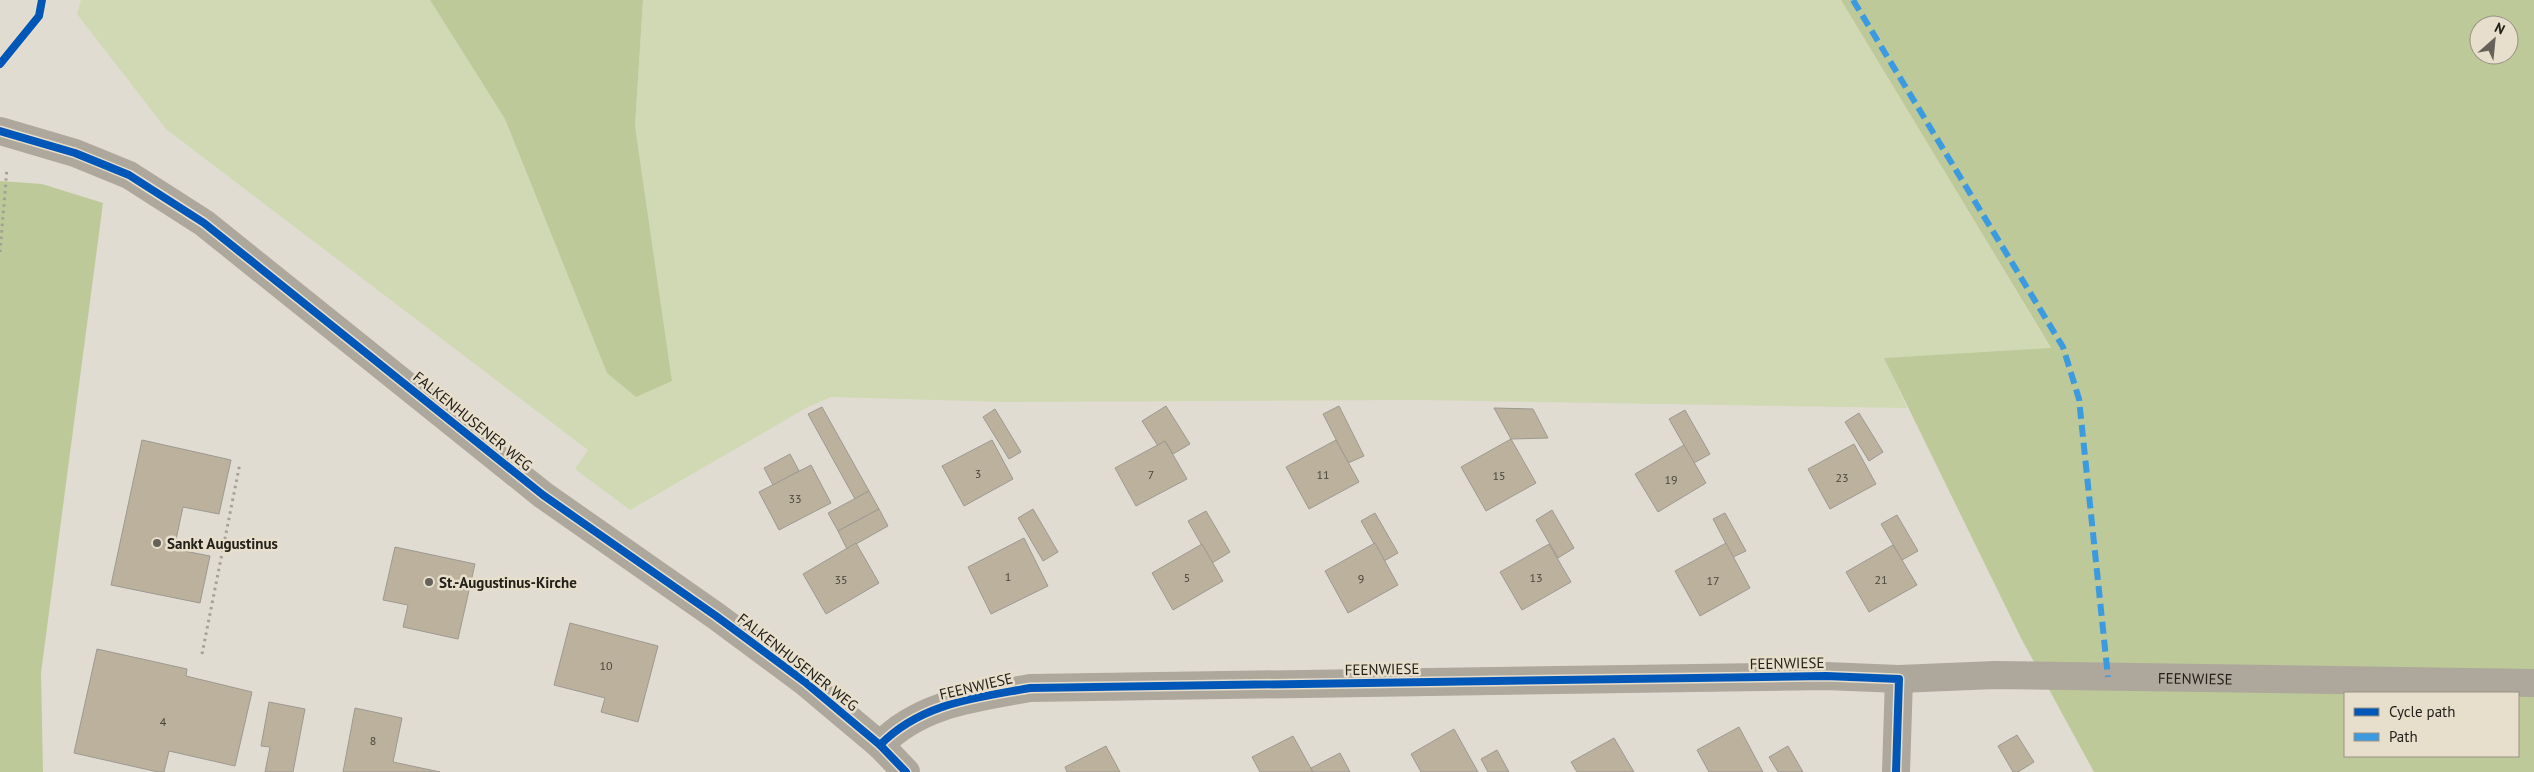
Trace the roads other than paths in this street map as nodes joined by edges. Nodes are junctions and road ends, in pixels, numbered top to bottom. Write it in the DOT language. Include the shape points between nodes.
graph roads {
  1 [pos="5,133"];
  2 [pos="1899,679"];
  3 [pos="2534,683"];
  4 [pos="880,745"];
  5 [pos="906,772"];
  6 [pos="1896,772"];
  1 -- 4 [label="street, FALKENHUSENER WEG" via="75,153 129,176 204,223 543,494 805,682"];
  2 -- 3 [label="street, FEENWIESE" via="1995,675"];
  2 -- 4 [label="street, FEENWIESE" via="1826,676 1030,688 959,701 929,711 896,729"];
  2 -- 6 [label="street"];
  4 -- 5 [label="street, FALKENHUSENER WEG"];
}
